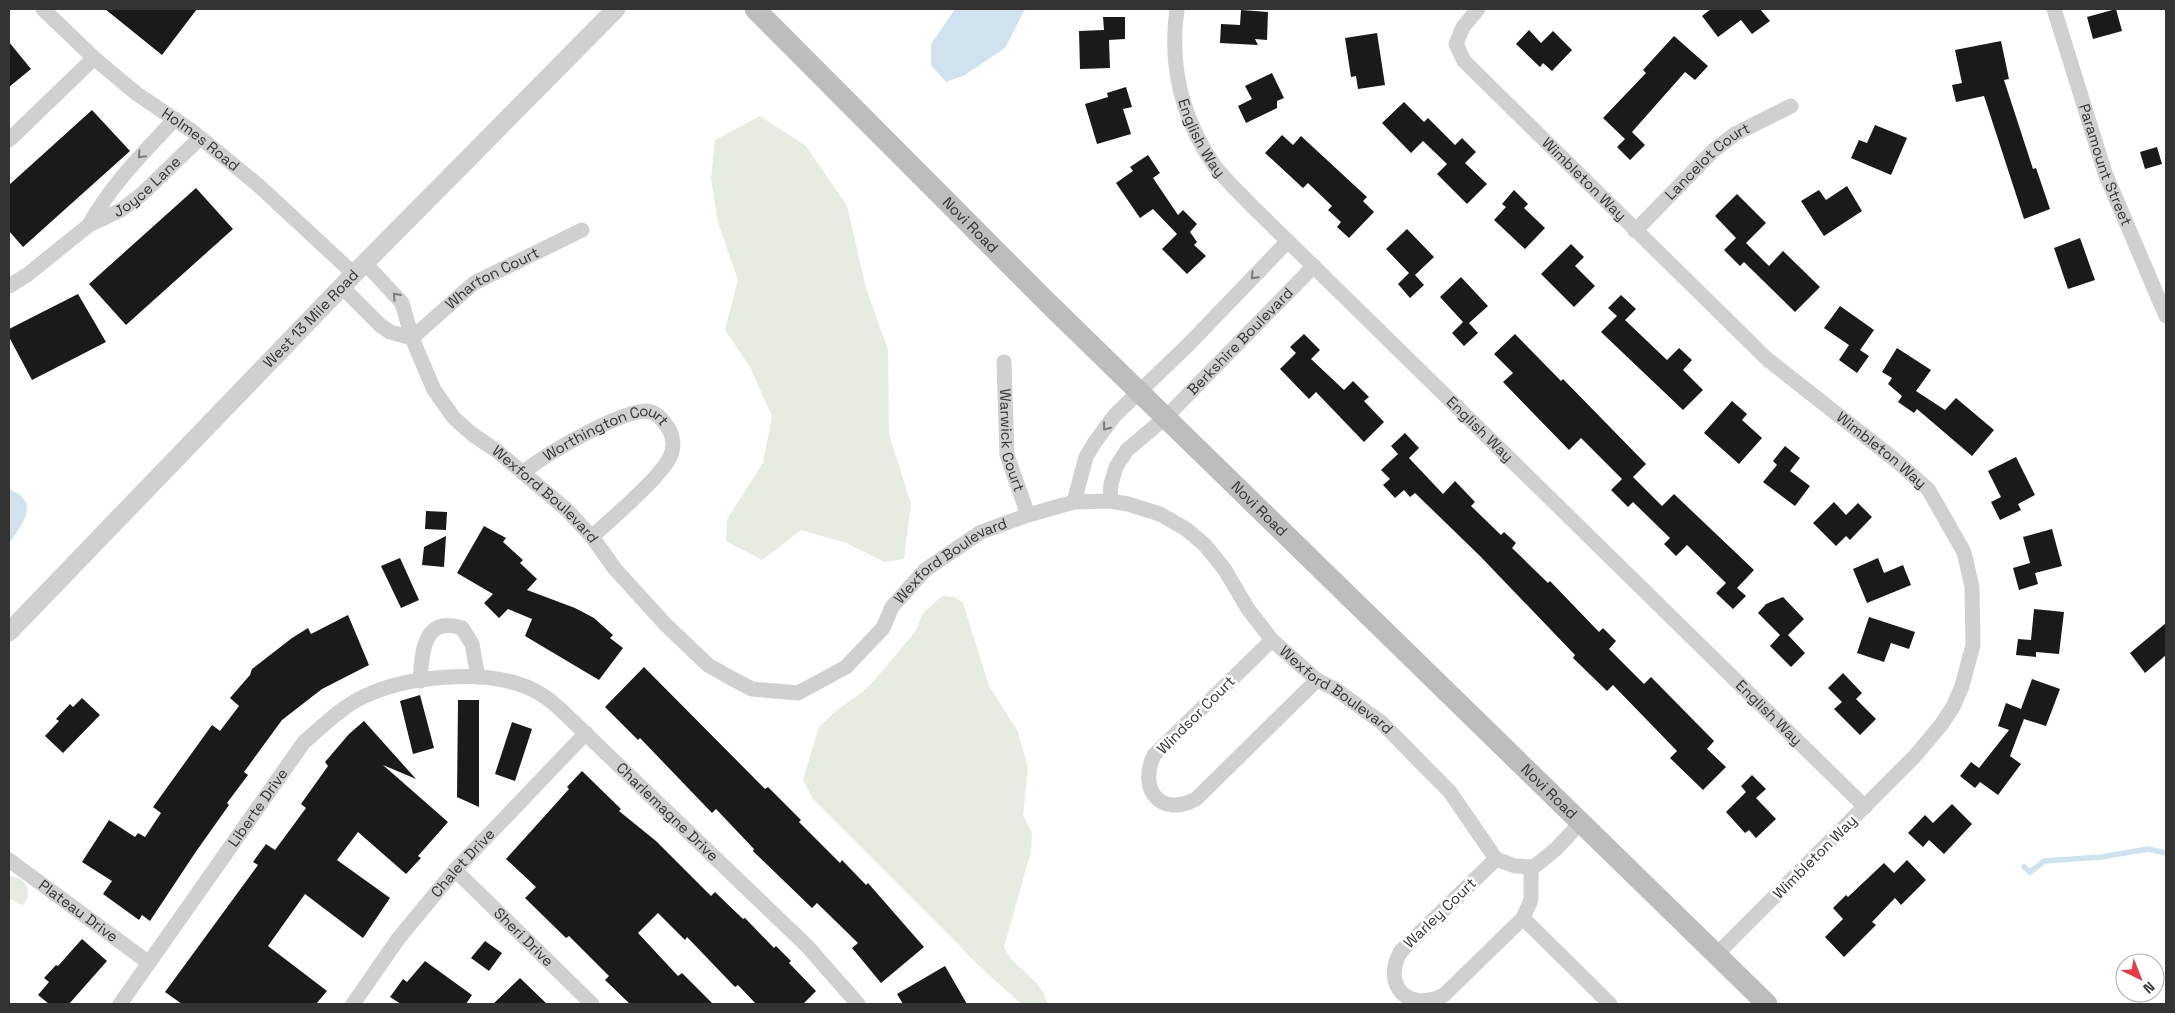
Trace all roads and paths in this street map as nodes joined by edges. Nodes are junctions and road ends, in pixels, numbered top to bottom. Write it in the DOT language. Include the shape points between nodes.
graph roads {
  1 [pos="43,9"];
  2 [pos="616,9"];
  3 [pos="755,9"];
  4 [pos="1177,9"];
  5 [pos="1478,9"];
  6 [pos="2054,9"];
  7 [pos="94,58"];
  8 [pos="1791,106"];
  9 [pos="175,119"];
  10 [pos="200,138"];
  11 [pos="9,140"];
  12 [pos="88,225"];
  13 [pos="582,230"];
  14 [pos="1635,231"];
  15 [pos="1288,241"];
  16 [pos="1314,266"];
  17 [pos="354,275"];
  18 [pos="9,286"];
  19 [pos="2165,308"];
  20 [pos="412,338"];
  21 [pos="1004,362"];
  22 [pos="1139,390"];
  23 [pos="1166,417"];
  24 [pos="523,473"];
  25 [pos="1110,501"];
  26 [pos="1074,502"];
  27 [pos="1028,515"];
  28 [pos="592,537"];
  29 [pos="9,632"];
  30 [pos="1272,640"];
  31 [pos="478,677"];
  32 [pos="445,679"];
  33 [pos="420,680"];
  34 [pos="1317,680"];
  35 [pos="586,733"];
  36 [pos="1865,807"];
  37 [pos="1581,822"];
  38 [pos="1496,859"];
  39 [pos="9,860"];
  40 [pos="1531,867"];
  41 [pos="455,870"];
  42 [pos="1523,918"];
  43 [pos="1717,954"];
  44 [pos="149,963"];
  45 [pos="120,1004"];
  46 [pos="353,1004"];
  47 [pos="592,1004"];
  48 [pos="858,1004"];
  49 [pos="1610,1004"];
  50 [pos="1767,1004"];
  1 -- 7 [label="street, Holmes Road"];
  2 -- 17 [label="street, West 13 Mile Road"];
  3 -- 22 [label="main road, Novi Road"];
  4 -- 15 [label="street, English Way" via="1174,50 1178,87 1188,118 1215,166"];
  5 -- 14 [label="street, Wimbleton Way" via="1463,27 1456,44 1464,61"];
  6 -- 19 [label="street, Paramount Street" via="2105,173"];
  7 -- 9 [label="street, Holmes Road" via="137,94"];
  7 -- 11 [label="street"];
  8 -- 14 [label="street, Lancelot Court" via="1735,134 1714,150"];
  9 -- 10 [label="street, Holmes Road"];
  9 -- 12 [label="street, Joyce Lane, one-way" via="131,166"];
  10 -- 12 [label="street, Joyce Lane" via="142,195 121,210"];
  10 -- 17 [label="street, Holmes Road" via="258,185"];
  12 -- 18 [label="street, Joyce Lane"];
  13 -- 20 [label="street, Wharton Court" via="474,282"];
  14 -- 36 [label="street, Wimbleton Way" via="1767,359 1916,477 1928,489 1964,552 1972,587 1973,645 1962,686 1941,725"];
  15 -- 16 [label="street, English Way"];
  15 -- 22 [label="street, one-way" via="1188,345"];
  16 -- 23 [label="street, Berkshire Boulevard"];
  16 -- 36 [label="street, English Way"];
  17 -- 20 [label="street" via="380,326"];
  20 -- 17 [label="street, Wexford Boulevard, one-way" via="402,303"];
  17 -- 29 [label="street, West 13 Mile Road"];
  20 -- 24 [label="street, Wexford Boulevard" via="434,390 454,418"];
  21 -- 27 [label="street, Warwick Court" via="1007,455"];
  22 -- 23 [label="main road, Novi Road"];
  22 -- 26 [label="street, one-way" via="1086,457"];
  23 -- 25 [label="street, Berkshire Boulevard" via="1128,450 1120,462 1111,484"];
  23 -- 37 [label="main road, Novi Road"];
  24 -- 28 [label="street, Wexford Boulevard" via="567,510"];
  24 -- 28 [label="street, Worthington Court" via="537,460 617,420 646,411 656,414 670,430 673,440 670,457 659,472"];
  25 -- 26 [label="street, Wexford Boulevard"];
  25 -- 30 [label="street, Wexford Boulevard" via="1160,514 1205,545"];
  26 -- 27 [label="street, Wexford Boulevard"];
  27 -- 28 [label="street, Wexford Boulevard" via="982,532 925,570 892,607 883,628 846,667 798,693 752,689 708,664 621,576"];
  30 -- 34 [label="street, Wexford Boulevard"];
  30 -- 34 [label="street, Windsor Court" via="1154,755 1148,778 1150,790 1157,799 1166,805 1178,806 1196,799"];
  31 -- 32 [label="street, Charlemagne Drive"];
  31 -- 33 [label="street" via="472,644 462,628 449,624 434,629 426,641"];
  31 -- 35 [label="street, Charlemagne Drive" via="503,680 544,695"];
  32 -- 33 [label="street, Liberte Drive"];
  33 -- 44 [label="street, Liberte Drive" via="392,685 365,696 343,708 304,742"];
  34 -- 38 [label="street, Wexford Boulevard" via="1335,688 1381,722 1432,773 1450,792"];
  35 -- 41 [label="street, Chalet Drive"];
  35 -- 48 [label="street, Charlemagne Drive" via="807,946"];
  36 -- 43 [label="street, Wimbleton Way"];
  37 -- 40 [label="street" via="1542,862"];
  37 -- 43 [label="main road, Novi Road"];
  38 -- 40 [label="street" via="1515,866"];
  38 -- 42 [label="street, Warley Court" via="1401,951 1395,962 1397,985 1414,1001 1434,1000 1444,995"];
  39 -- 44 [label="street, Plateau Drive"];
  40 -- 42 [label="street" via="1531,900"];
  41 -- 46 [label="street, Chalet Drive" via="398,939"];
  41 -- 47 [label="street, Sheri Drive"];
  42 -- 49 [label="street"];
  43 -- 50 [label="main road, Novi Road"];
  44 -- 45 [label="street, Liberte Drive"];
}
